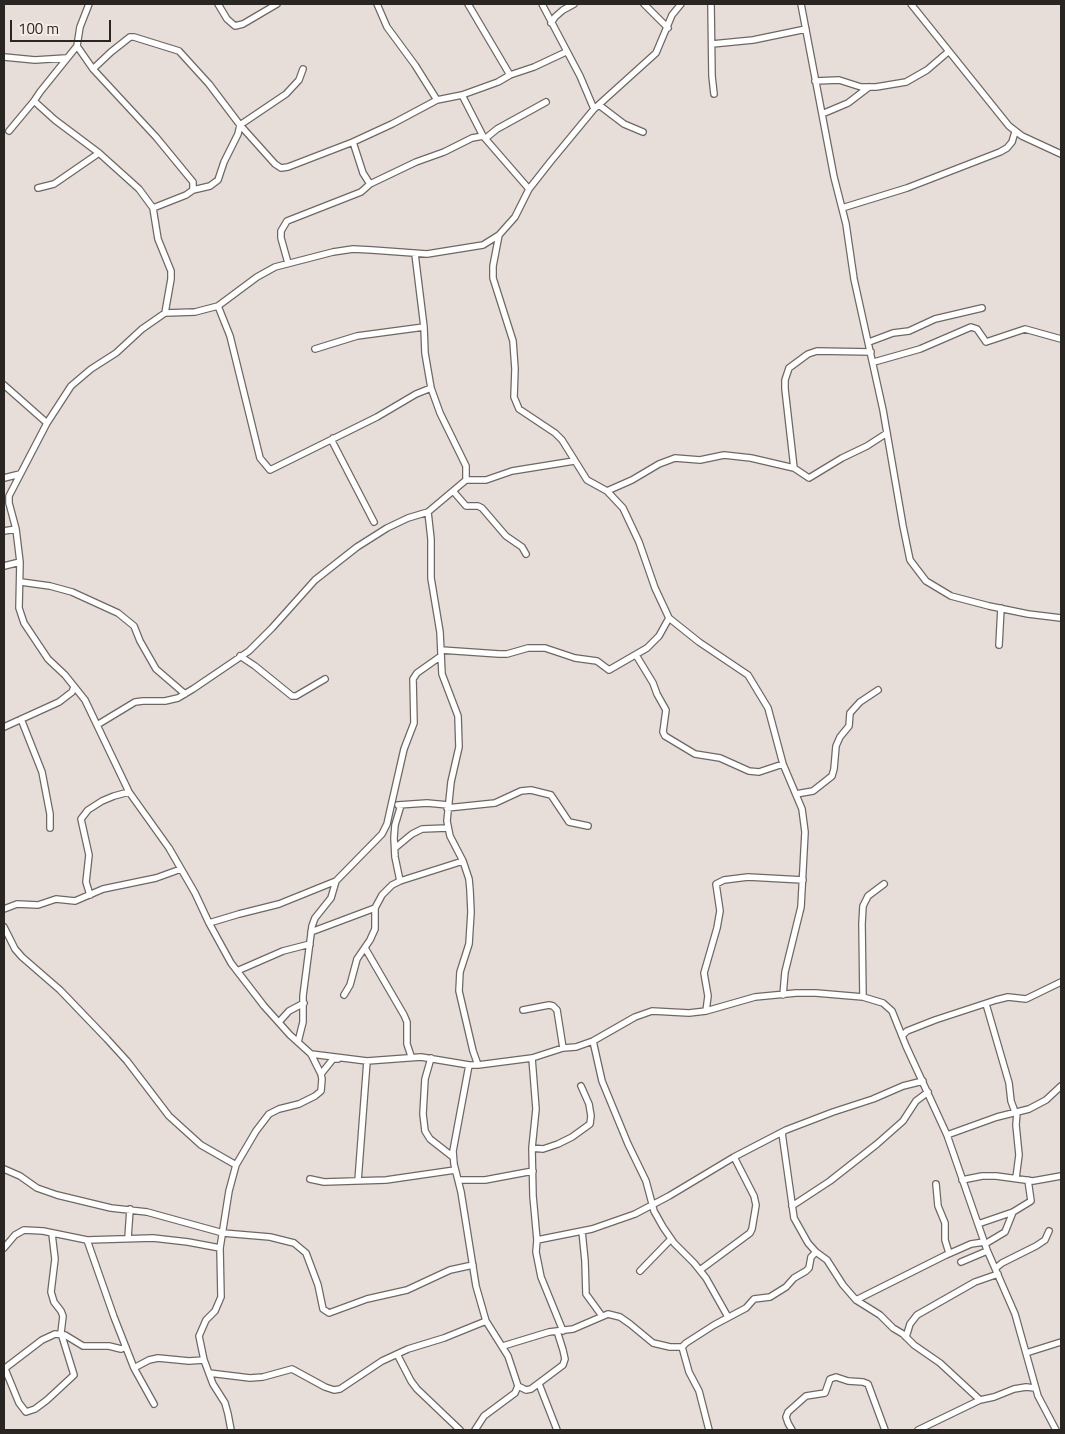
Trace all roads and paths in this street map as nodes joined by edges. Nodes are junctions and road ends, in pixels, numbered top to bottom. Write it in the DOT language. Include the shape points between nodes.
graph roads {
  1 [pos="89,4"];
  2 [pos="218,4"];
  3 [pos="277,4"];
  4 [pos="377,4"];
  5 [pos="468,4"];
  6 [pos="542,4"];
  7 [pos="574,4"];
  8 [pos="644,4"];
  9 [pos="680,4"];
  10 [pos="711,4"];
  11 [pos="801,4"];
  12 [pos="911,4"];
  13 [pos="551,23"];
  14 [pos="668,28"];
  15 [pos="806,29"];
  16 [pos="712,44"];
  17 [pos="77,46"];
  18 [pos="566,52"];
  19 [pos="948,52"];
  20 [pos="4,57"];
  21 [pos="66,58"];
  22 [pos="304,68"];
  23 [pos="93,69"];
  24 [pos="510,75"];
  25 [pos="815,82"];
  26 [pos="869,87"];
  27 [pos="714,94"];
  28 [pos="462,95"];
  29 [pos="437,100"];
  30 [pos="34,101"];
  31 [pos="546,102"];
  32 [pos="597,107"];
  33 [pos="822,114"];
  34 [pos="240,125"];
  35 [pos="9,131"];
  36 [pos="643,132"];
  37 [pos="1016,132"];
  38 [pos="484,137"];
  39 [pos="353,142"];
  40 [pos="99,153"];
  41 [pos="1061,154"];
  42 [pos="370,184"];
  43 [pos="38,188"];
  44 [pos="529,189"];
  45 [pos="194,190"];
  46 [pos="153,208"];
  47 [pos="842,208"];
  48 [pos="499,235"];
  49 [pos="415,254"];
  50 [pos="288,263"];
  51 [pos="218,306"];
  52 [pos="982,308"];
  53 [pos="165,313"];
  54 [pos="424,326"];
  55 [pos="1061,338"];
  56 [pos="869,342"];
  57 [pos="315,349"];
  58 [pos="871,352"];
  59 [pos="874,362"];
  60 [pos="4,385"];
  61 [pos="431,388"];
  62 [pos="47,423"];
  63 [pos="887,433"];
  64 [pos="333,438"];
  65 [pos="574,461"];
  66 [pos="794,468"];
  67 [pos="20,474"];
  68 [pos="4,478"];
  69 [pos="466,480"];
  70 [pos="454,491"];
  71 [pos="607,491"];
  72 [pos="428,512"];
  73 [pos="374,522"];
  74 [pos="16,529"];
  75 [pos="4,532"];
  76 [pos="526,554"];
  77 [pos="20,562"];
  78 [pos="4,566"];
  79 [pos="21,582"];
  80 [pos="1000,608"];
  81 [pos="670,618"];
  82 [pos="1061,618"];
  83 [pos="999,646"];
  84 [pos="441,653"];
  85 [pos="636,655"];
  86 [pos="240,656"];
  87 [pos="325,679"];
  88 [pos="74,687"];
  89 [pos="878,690"];
  90 [pos="185,694"];
  91 [pos="21,719"];
  92 [pos="97,724"];
  93 [pos="4,728"];
  94 [pos="783,764"];
  95 [pos="129,792"];
  96 [pos="796,794"];
  97 [pos="401,805"];
  98 [pos="392,806"];
  99 [pos="448,806"];
  100 [pos="588,826"];
  101 [pos="50,828"];
  102 [pos="447,828"];
  103 [pos="395,848"];
  104 [pos="463,861"];
  105 [pos="181,869"];
  106 [pos="803,880"];
  107 [pos="400,881"];
  108 [pos="336,882"];
  109 [pos="884,884"];
  110 [pos="90,895"];
  111 [pos="375,908"];
  112 [pos="4,909"];
  113 [pos="209,923"];
  114 [pos="4,927"];
  115 [pos="311,932"];
  116 [pos="310,944"];
  117 [pos="365,948"];
  118 [pos="236,971"];
  119 [pos="1061,982"];
  120 [pos="344,995"];
  121 [pos="783,995"];
  122 [pos="862,997"];
  123 [pos="304,1003"];
  124 [pos="986,1004"];
  125 [pos="523,1010"];
  126 [pos="706,1011"];
  127 [pos="279,1022"];
  128 [pos="902,1036"];
  129 [pos="593,1041"];
  130 [pos="298,1042"];
  131 [pos="563,1048"];
  132 [pos="311,1054"];
  133 [pos="411,1056"];
  134 [pos="340,1058"];
  135 [pos="431,1058"];
  136 [pos="532,1058"];
  137 [pos="367,1061"];
  138 [pos="470,1065"];
  139 [pos="478,1065"];
  140 [pos="321,1074"];
  141 [pos="923,1081"];
  142 [pos="581,1086"];
  143 [pos="1061,1086"];
  144 [pos="928,1092"];
  145 [pos="1016,1112"];
  146 [pos="782,1133"];
  147 [pos="947,1135"];
  148 [pos="532,1148"];
  149 [pos="453,1157"];
  150 [pos="734,1157"];
  151 [pos="236,1165"];
  152 [pos="4,1170"];
  153 [pos="455,1170"];
  154 [pos="533,1171"];
  155 [pos="1061,1176"];
  156 [pos="310,1178"];
  157 [pos="1016,1178"];
  158 [pos="458,1180"];
  159 [pos="962,1180"];
  160 [pos="1028,1180"];
  161 [pos="358,1181"];
  162 [pos="936,1184"];
  163 [pos="652,1205"];
  164 [pos="792,1206"];
  165 [pos="130,1210"];
  166 [pos="1013,1212"];
  167 [pos="978,1224"];
  168 [pos="582,1231"];
  169 [pos="1049,1231"];
  170 [pos="223,1233"];
  171 [pos="52,1234"];
  172 [pos="128,1238"];
  173 [pos="671,1239"];
  174 [pos="87,1240"];
  175 [pos="537,1240"];
  176 [pos="984,1243"];
  177 [pos="4,1248"];
  178 [pos="220,1248"];
  179 [pos="816,1252"];
  180 [pos="987,1252"];
  181 [pos="949,1253"];
  182 [pos="961,1262"];
  183 [pos="473,1264"];
  184 [pos="700,1270"];
  185 [pos="640,1271"];
  186 [pos="997,1271"];
  187 [pos="856,1300"];
  188 [pos="602,1316"];
  189 [pos="728,1317"];
  190 [pos="486,1321"];
  191 [pos="560,1331"];
  192 [pos="60,1333"];
  193 [pos="906,1337"];
  194 [pos="1061,1342"];
  195 [pos="503,1346"];
  196 [pos="126,1347"];
  197 [pos="682,1347"];
  198 [pos="1026,1353"];
  199 [pos="397,1354"];
  200 [pos="204,1360"];
  201 [pos="134,1368"];
  202 [pos="4,1369"];
  203 [pos="209,1373"];
  204 [pos="538,1384"];
  205 [pos="518,1386"];
  206 [pos="1035,1388"];
  207 [pos="980,1400"];
  208 [pos="154,1404"];
  209 [pos="231,1430"];
  210 [pos="460,1430"];
  211 [pos="475,1430"];
  212 [pos="557,1430"];
  213 [pos="709,1430"];
  214 [pos="792,1430"];
  215 [pos="885,1430"];
  216 [pos="918,1430"];
  217 [pos="1056,1430"];
  1 -- 17 [label="street"];
  2 -- 3 [label="street" via="235,26"];
  4 -- 29 [label="street" via="387,27"];
  5 -- 24 [label="street"];
  6 -- 13 [label="street"];
  7 -- 13 [label="street" via="559,13"];
  8 -- 14 [label="street"];
  9 -- 14 [label="street"];
  10 -- 16 [label="street"];
  11 -- 15 [label="street"];
  12 -- 19 [label="street"];
  13 -- 18 [label="street"];
  14 -- 32 [label="street" via="656,53"];
  15 -- 16 [label="street" via="753,40"];
  15 -- 25 [label="street"];
  16 -- 27 [label="street"];
  17 -- 21 [label="street"];
  17 -- 23 [label="street"];
  18 -- 24 [label="street"];
  18 -- 32 [label="street"];
  19 -- 26 [label="street" via="906,82"];
  19 -- 37 [label="street"];
  20 -- 21 [label="street"];
  21 -- 30 [label="street"];
  22 -- 34 [label="street" via="299,80 286,94"];
  23 -- 34 [label="street" via="130,38 173,48 209,84"];
  23 -- 45 [label="street" via="190,177"];
  24 -- 28 [label="street"];
  25 -- 26 [label="street" via="839,80"];
  25 -- 33 [label="street"];
  26 -- 33 [label="street" via="848,103"];
  28 -- 29 [label="street"];
  28 -- 38 [label="street"];
  29 -- 39 [label="street"];
  30 -- 35 [label="street"];
  30 -- 40 [label="street"];
  31 -- 38 [label="street"];
  32 -- 36 [label="street"];
  32 -- 44 [label="street"];
  33 -- 47 [label="street"];
  34 -- 39 [label="street" via="281,168"];
  34 -- 45 [label="street" via="218,180"];
  37 -- 41 [label="street"];
  37 -- 47 [label="street" via="1012,142 1000,152 907,188"];
  38 -- 42 [label="street" via="472,138"];
  38 -- 44 [label="street"];
  39 -- 42 [label="street"];
  40 -- 43 [label="street" via="54,184"];
  40 -- 46 [label="street" via="139,189"];
  42 -- 50 [label="street" via="361,192 287,221 281,238"];
  44 -- 48 [label="street" via="515,217"];
  45 -- 46 [label="street"];
  46 -- 53 [label="street" via="158,240 171,279"];
  47 -- 56 [label="street"];
  48 -- 49 [label="street" via="483,245"];
  48 -- 65 [label="street" via="494,278 513,341 515,403 524,414 555,433"];
  49 -- 50 [label="street" via="353,250"];
  49 -- 54 [label="street"];
  50 -- 51 [label="street" via="257,277"];
  51 -- 53 [label="street" via="194,312"];
  51 -- 64 [label="street" via="230,336 260,458 267,468 270,470"];
  52 -- 56 [label="street" via="935,319 909,331"];
  53 -- 62 [label="street" via="72,386"];
  54 -- 57 [label="street" via="357,336"];
  54 -- 61 [label="street"];
  55 -- 59 [label="street" via="1026,329 988,342 971,327 920,349"];
  56 -- 58 [label="street"];
  58 -- 59 [label="street"];
  58 -- 66 [label="street" via="817,351 789,368 785,389"];
  59 -- 63 [label="street"];
  60 -- 62 [label="street"];
  61 -- 64 [label="street"];
  61 -- 69 [label="street" via="466,466"];
  62 -- 67 [label="street"];
  63 -- 66 [label="street" via="814,477 809,478"];
  63 -- 80 [label="street" via="908,554 913,565 926,581 951,596"];
  64 -- 73 [label="street"];
  65 -- 69 [label="street" via="512,471 486,480"];
  65 -- 71 [label="street" via="587,480"];
  66 -- 71 [label="street" via="724,455 700,460 675,458"];
  67 -- 68 [label="street"];
  67 -- 74 [label="street" via="9,496"];
  69 -- 70 [label="street"];
  70 -- 72 [label="street"];
  70 -- 76 [label="street" via="466,506 482,508"];
  71 -- 81 [label="street" via="623,508"];
  72 -- 84 [label="street" via="431,578"];
  72 -- 86 [label="street" via="387,528 357,547 316,580 249,651"];
  74 -- 75 [label="street"];
  74 -- 77 [label="street"];
  77 -- 78 [label="street"];
  77 -- 79 [label="street"];
  79 -- 88 [label="street" via="19,608 24,622 48,659"];
  79 -- 90 [label="street" via="72,592 118,613 134,626 156,669"];
  80 -- 82 [label="street"];
  80 -- 83 [label="street"];
  81 -- 85 [label="street" via="656,640"];
  81 -- 94 [label="street" via="748,675 766,703"];
  84 -- 85 [label="street" via="507,654 528,648 545,648 597,662 609,670"];
  84 -- 98 [label="street" via="414,679 414,723 404,749"];
  84 -- 99 [label="street" via="444,682 458,716 459,733"];
  85 -- 94 [label="street" via="666,710 665,736 695,754 720,758 749,771 759,772"];
  86 -- 87 [label="street" via="292,696"];
  86 -- 90 [label="street"];
  88 -- 91 [label="street" via="59,702"];
  88 -- 92 [label="street"];
  89 -- 96 [label="street" via="850,713 849,726 836,746 832,776 813,791"];
  90 -- 92 [label="street" via="161,702 135,702"];
  91 -- 93 [label="street"];
  91 -- 101 [label="street" via="42,772"];
  92 -- 95 [label="street"];
  94 -- 96 [label="street"];
  95 -- 105 [label="street"];
  95 -- 110 [label="street" via="102,801 81,819 88,855 86,882"];
  96 -- 106 [label="street" via="805,832"];
  97 -- 98 [label="street"];
  97 -- 99 [label="street" via="427,803"];
  97 -- 103 [label="street" via="395,824"];
  98 -- 108 [label="street" via="382,834"];
  99 -- 100 [label="street" via="495,803 531,790 550,795 569,822"];
  99 -- 102 [label="street"];
  102 -- 103 [label="street" via="422,828"];
  102 -- 104 [label="street"];
  103 -- 107 [label="street"];
  104 -- 107 [label="street"];
  104 -- 139 [label="street" via="469,880 471,912 459,991"];
  105 -- 110 [label="street"];
  105 -- 113 [label="street"];
  106 -- 121 [label="street" via="801,907"];
  106 -- 126 [label="street" via="748,877 716,884 720,911 704,973 708,996"];
  107 -- 111 [label="street" via="382,895"];
  108 -- 113 [label="street" via="279,904"];
  108 -- 115 [label="street" via="331,898 315,918"];
  109 -- 122 [label="street" via="868,896 864,906"];
  110 -- 112 [label="street" via="75,901 56,899"];
  111 -- 115 [label="street"];
  111 -- 117 [label="street" via="375,929"];
  113 -- 118 [label="street"];
  114 -- 151 [label="street" via="19,953 107,1039 169,1116 200,1144"];
  115 -- 116 [label="street"];
  116 -- 118 [label="street" via="283,950"];
  116 -- 123 [label="street"];
  117 -- 120 [label="street" via="357,959"];
  117 -- 133 [label="street" via="407,1022 407,1044"];
  118 -- 127 [label="street"];
  119 -- 124 [label="street" via="1026,999 1008,997"];
  121 -- 122 [label="street" via="816,993"];
  121 -- 126 [label="street" via="749,998"];
  122 -- 128 [label="street" via="883,1003 892,1011"];
  123 -- 127 [label="street" via="288,1011"];
  123 -- 130 [label="street"];
  124 -- 128 [label="street" via="935,1020"];
  124 -- 145 [label="street"];
  125 -- 131 [label="street" via="553,1006 557,1010"];
  126 -- 129 [label="street" via="646,1012"];
  127 -- 130 [label="street"];
  128 -- 141 [label="street"];
  129 -- 131 [label="street"];
  129 -- 163 [label="street" via="602,1081 646,1181"];
  130 -- 132 [label="street"];
  131 -- 136 [label="street"];
  132 -- 134 [label="street"];
  132 -- 140 [label="street"];
  133 -- 135 [label="street"];
  133 -- 137 [label="street"];
  134 -- 137 [label="street"];
  134 -- 140 [label="street" via="333,1060"];
  135 -- 138 [label="street"];
  135 -- 149 [label="street" via="425,1079 425,1131"];
  136 -- 139 [label="street"];
  136 -- 148 [label="street" via="536,1109"];
  137 -- 161 [label="street"];
  138 -- 139 [label="street"];
  138 -- 149 [label="street"];
  140 -- 151 [label="street" via="320,1091 307,1101 273,1111 256,1131"];
  141 -- 144 [label="street"];
  141 -- 146 [label="street"];
  142 -- 148 [label="street" via="589,1104 590,1124 558,1144 543,1149"];
  143 -- 145 [label="street" via="1038,1105"];
  144 -- 147 [label="street"];
  144 -- 164 [label="street" via="877,1144"];
  145 -- 147 [label="street"];
  145 -- 157 [label="street" via="1019,1155"];
  146 -- 150 [label="street"];
  146 -- 164 [label="street"];
  147 -- 159 [label="street"];
  148 -- 154 [label="street"];
  149 -- 153 [label="street"];
  150 -- 163 [label="street"];
  150 -- 184 [label="street" via="754,1196 756,1205 752,1229 750,1234"];
  151 -- 170 [label="street"];
  152 -- 165 [label="street" via="42,1191"];
  153 -- 158 [label="street"];
  153 -- 161 [label="street"];
  154 -- 158 [label="street" via="485,1180"];
  154 -- 175 [label="street"];
  155 -- 160 [label="street"];
  156 -- 161 [label="street" via="324,1182"];
  157 -- 159 [label="street" via="982,1176"];
  157 -- 160 [label="street"];
  158 -- 183 [label="street"];
  159 -- 167 [label="street"];
  160 -- 166 [label="street" via="1031,1201"];
  162 -- 181 [label="street"];
  163 -- 168 [label="street" via="627,1217"];
  163 -- 173 [label="street"];
  164 -- 179 [label="street" via="797,1224"];
  165 -- 170 [label="street"];
  165 -- 172 [label="street"];
  166 -- 167 [label="street"];
  166 -- 176 [label="street" via="1007,1231"];
  167 -- 176 [label="street"];
  168 -- 175 [label="street"];
  168 -- 188 [label="street" via="586,1294"];
  169 -- 186 [label="street" via="1045,1240 1002,1263"];
  170 -- 178 [label="street"];
  170 -- 183 [label="street" via="270,1237 302,1248 312,1268 323,1309 329,1313 367,1299 407,1290 450,1270"];
  171 -- 174 [label="street"];
  171 -- 177 [label="street" via="24,1230"];
  171 -- 192 [label="street" via="55,1259 51,1292 62,1316"];
  172 -- 174 [label="street"];
  172 -- 178 [label="street" via="153,1238"];
  173 -- 184 [label="street"];
  173 -- 185 [label="street"];
  174 -- 196 [label="street"];
  175 -- 191 [label="street" via="541,1277"];
  176 -- 180 [label="street"];
  176 -- 181 [label="street" via="971,1244"];
  178 -- 200 [label="street" via="221,1297 199,1336"];
  179 -- 187 [label="street" via="826,1260"];
  179 -- 189 [label="street" via="811,1257 809,1268 786,1287 770,1297 754,1300"];
  180 -- 182 [label="street"];
  180 -- 186 [label="street"];
  181 -- 187 [label="street"];
  183 -- 190 [label="street"];
  184 -- 189 [label="street"];
  186 -- 193 [label="street" via="917,1315"];
  186 -- 198 [label="street" via="1012,1305"];
  187 -- 193 [label="street"];
  188 -- 191 [label="street"];
  188 -- 197 [label="street" via="620,1317 653,1344"];
  189 -- 197 [label="street"];
  190 -- 195 [label="street"];
  190 -- 199 [label="street"];
  191 -- 195 [label="street"];
  191 -- 204 [label="street" via="565,1359 563,1365"];
  192 -- 196 [label="street" via="83,1346"];
  192 -- 202 [label="street" via="42,1340"];
  192 -- 202 [label="street" via="74,1375 35,1409 29,1412 22,1410"];
  193 -- 207 [label="street"];
  194 -- 198 [label="street"];
  195 -- 205 [label="street"];
  196 -- 201 [label="street"];
  197 -- 213 [label="street" via="699,1391"];
  198 -- 206 [label="street"];
  199 -- 203 [label="street" via="334,1390 292,1369 250,1378"];
  199 -- 210 [label="street" via="417,1389"];
  200 -- 201 [label="street" via="158,1358"];
  200 -- 203 [label="street"];
  201 -- 208 [label="street"];
  203 -- 209 [label="street" via="228,1414"];
  204 -- 205 [label="street" via="526,1390"];
  204 -- 212 [label="street"];
  205 -- 211 [label="street" via="515,1394 484,1416"];
  206 -- 207 [label="street" via="1014,1389"];
  206 -- 217 [label="street"];
  207 -- 216 [label="street"];
  214 -- 215 [label="street" via="786,1417 788,1412 806,1396 825,1394 830,1380 836,1377 868,1384"];
}
